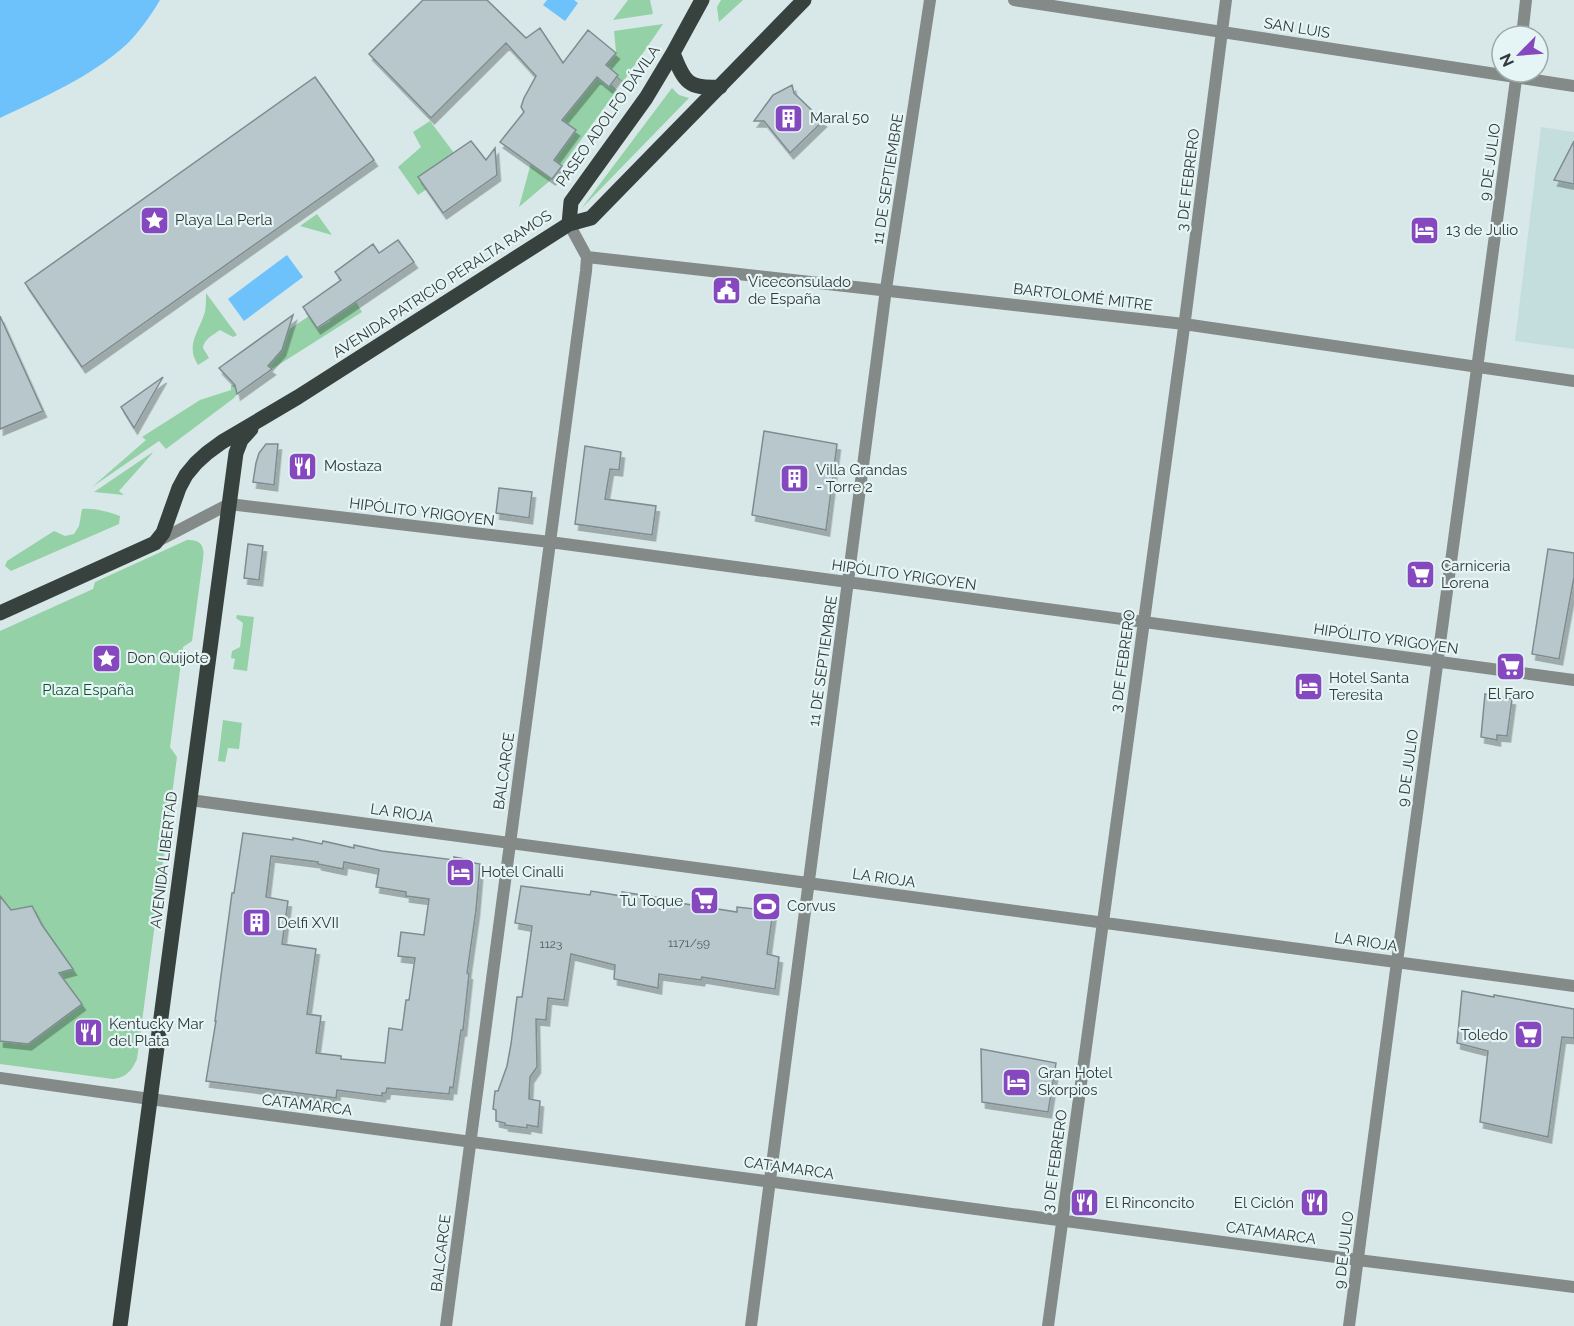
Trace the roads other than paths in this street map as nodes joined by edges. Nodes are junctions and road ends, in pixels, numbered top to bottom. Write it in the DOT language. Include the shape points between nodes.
graph roads {
  1 [pos="702,0"];
  2 [pos="804,0"];
  3 [pos="930,0"];
  4 [pos="1014,0"];
  5 [pos="1226,0"];
  6 [pos="1526,0"];
  7 [pos="1523,24"];
  8 [pos="1222,32"];
  9 [pos="674,53"];
  10 [pos="1490,71"];
  11 [pos="1550,81"];
  12 [pos="1515,84"];
  13 [pos="1574,86"];
  14 [pos="720,87"];
  15 [pos="569,224"];
  16 [pos="587,257"];
  17 [pos="886,290"];
  18 [pos="1184,324"];
  19 [pos="1478,368"];
  20 [pos="1574,381"];
  21 [pos="272,413"];
  22 [pos="229,504"];
  23 [pos="550,542"];
  24 [pos="154,543"];
  25 [pos="848,582"];
  26 [pos="0,614"];
  27 [pos="1143,622"];
  28 [pos="1437,662"];
  29 [pos="1574,680"];
  30 [pos="190,800"];
  31 [pos="509,842"];
  32 [pos="808,883"];
  33 [pos="1103,922"];
  34 [pos="1396,962"];
  35 [pos="1574,986"];
  36 [pos="0,1078"];
  37 [pos="150,1099"];
  38 [pos="471,1141"];
  39 [pos="770,1181"];
  40 [pos="1062,1220"];
  41 [pos="1358,1260"];
  42 [pos="1574,1287"];
  43 [pos="120,1326"];
  44 [pos="446,1326"];
  45 [pos="751,1326"];
  46 [pos="1048,1326"];
  47 [pos="1350,1326"];
  1 -- 9 [label="main road, PASEO ADOLFO DÁVILA"];
  2 -- 14 [label="main road, AVENIDA PATRICIO PERALTA RAMOS"];
  3 -- 17 [label="street, 11 DE SEPTIEMBRE"];
  4 -- 8 [label="street, SAN LUIS"];
  5 -- 8 [label="street, 3 DE FEBRERO"];
  6 -- 7 [label="street"];
  8 -- 10 [label="street, SAN LUIS"];
  8 -- 18 [label="street, 3 DE FEBRERO"];
  9 -- 14 [label="main road" via="683,77 690,84"];
  9 -- 15 [label="main road, PASEO ADOLFO DÁVILA" via="571,201"];
  11 -- 13 [label="street, SAN LUIS"];
  12 -- 19 [label="street, 9 DE JULIO"];
  14 -- 15 [label="main road, AVENIDA PATRICIO PERALTA RAMOS" via="591,218"];
  15 -- 16 [label="street"];
  15 -- 21 [label="main road, AVENIDA PATRICIO PERALTA RAMOS"];
  16 -- 17 [label="street, BARTOLOMÉ MITRE"];
  16 -- 23 [label="street, BALCARCE"];
  17 -- 18 [label="street, BARTOLOMÉ MITRE"];
  17 -- 25 [label="street, 11 DE SEPTIEMBRE"];
  18 -- 19 [label="street, BARTOLOMÉ MITRE"];
  18 -- 27 [label="street, 3 DE FEBRERO"];
  19 -- 20 [label="street, BARTOLOMÉ MITRE"];
  19 -- 28 [label="street, 9 DE JULIO"];
  21 -- 22 [label="main road, AVENIDA LIBERTAD" via="241,440"];
  21 -- 24 [label="main road, AVENIDA PATRICIO PERALTA RAMOS" via="222,442 196,463 186,475 163,533"];
  22 -- 23 [label="street, HIPÓLITO YRIGOYEN"];
  22 -- 24 [label="street"];
  22 -- 30 [label="main road, AVENIDA LIBERTAD"];
  23 -- 25 [label="street, HIPÓLITO YRIGOYEN"];
  23 -- 31 [label="street, BALCARCE"];
  24 -- 26 [label="main road"];
  25 -- 27 [label="street, HIPÓLITO YRIGOYEN"];
  25 -- 32 [label="street, 11 DE SEPTIEMBRE"];
  27 -- 28 [label="street, HIPÓLITO YRIGOYEN"];
  27 -- 33 [label="street, 3 DE FEBRERO"];
  28 -- 29 [label="street, HIPÓLITO YRIGOYEN"];
  28 -- 34 [label="street, 9 DE JULIO"];
  30 -- 31 [label="street, LA RIOJA"];
  30 -- 37 [label="main road, AVENIDA LIBERTAD"];
  31 -- 32 [label="street, LA RIOJA"];
  31 -- 38 [label="street, BALCARCE"];
  32 -- 33 [label="street, LA RIOJA"];
  32 -- 39 [label="street, 11 DE SEPTIEMBRE"];
  33 -- 34 [label="street, LA RIOJA"];
  33 -- 40 [label="street, 3 DE FEBRERO"];
  34 -- 35 [label="street, LA RIOJA"];
  34 -- 41 [label="street, 9 DE JULIO"];
  36 -- 37 [label="street, CATAMARCA"];
  37 -- 38 [label="street, CATAMARCA"];
  37 -- 43 [label="main road, AVENIDA LIBERTAD"];
  38 -- 39 [label="street, CATAMARCA"];
  38 -- 44 [label="street, BALCARCE"];
  39 -- 40 [label="street, CATAMARCA"];
  39 -- 45 [label="street, 11 DE SEPTIEMBRE"];
  40 -- 41 [label="street, CATAMARCA"];
  40 -- 46 [label="street, 3 DE FEBRERO"];
  41 -- 42 [label="street, CATAMARCA"];
  41 -- 47 [label="street, 9 DE JULIO"];
}
